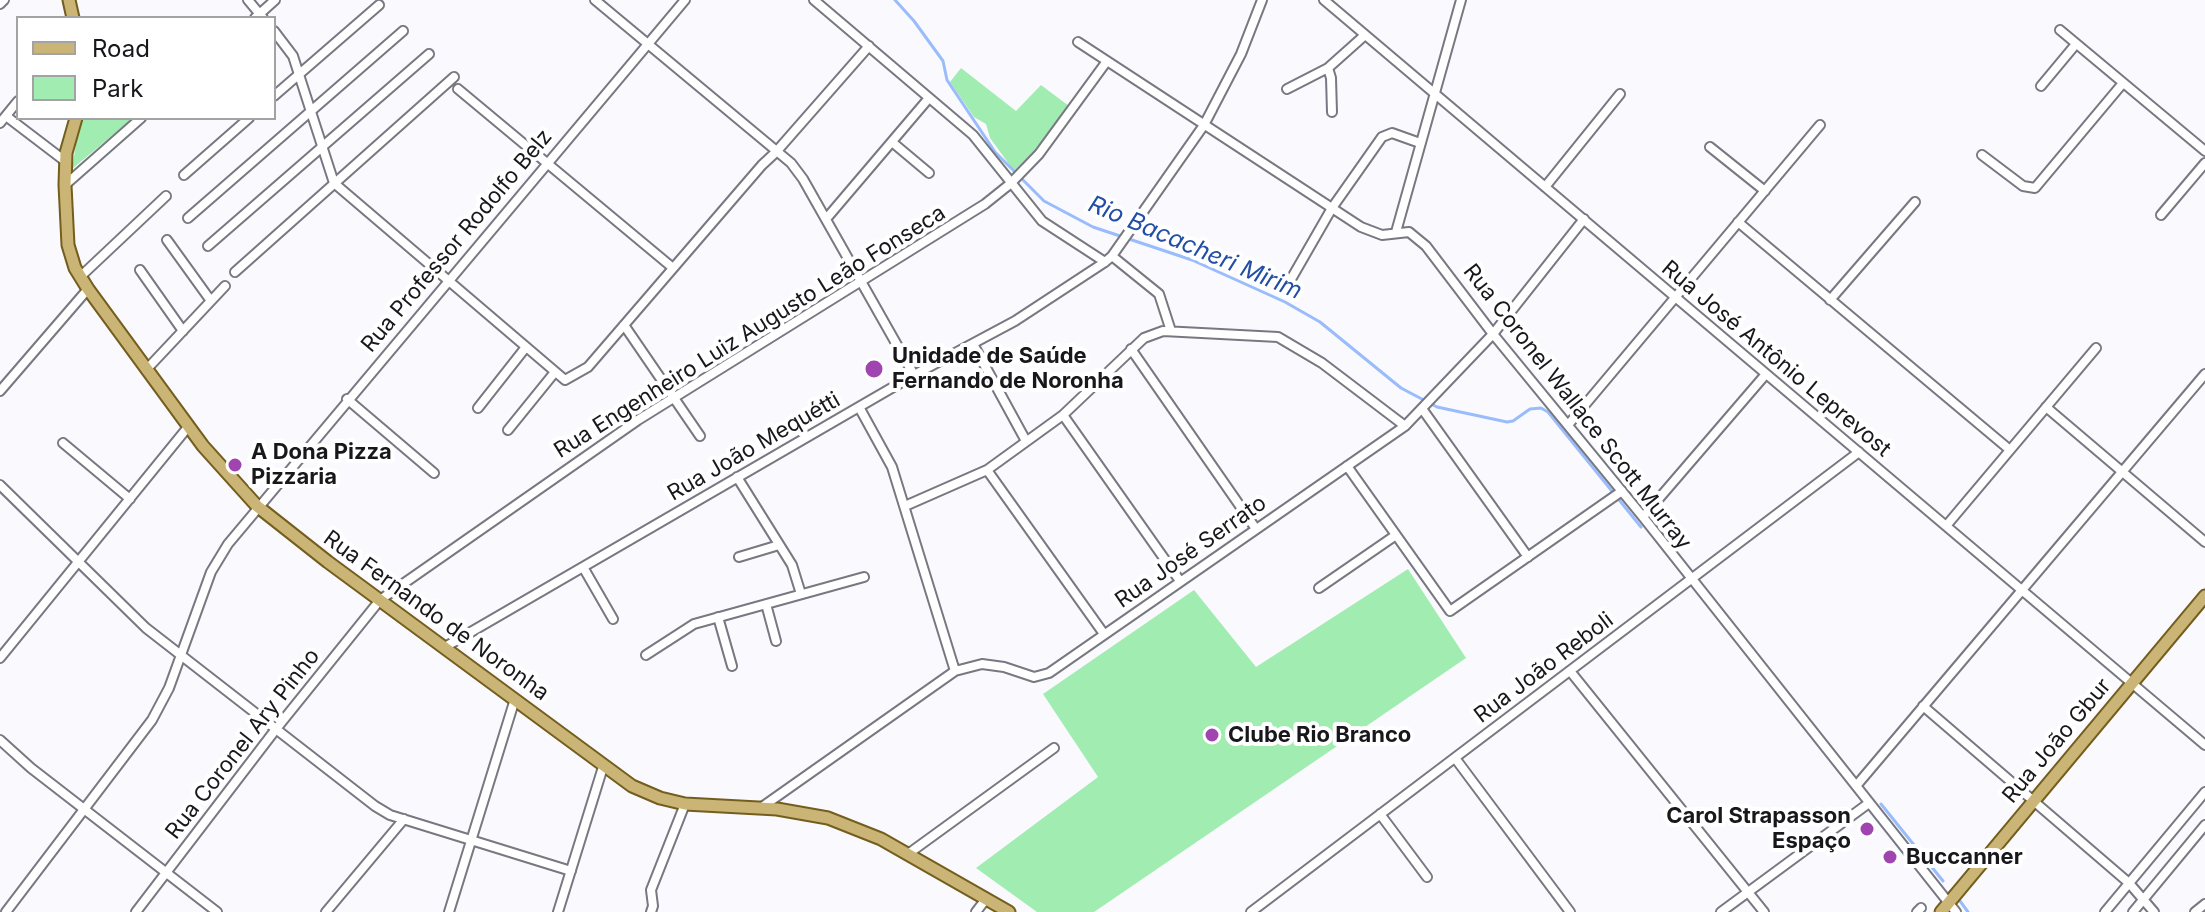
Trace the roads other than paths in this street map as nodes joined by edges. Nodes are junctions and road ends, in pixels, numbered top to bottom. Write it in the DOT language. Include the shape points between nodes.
graph roads {
  1 [pos="275,0"];
  2 [pos="595,0"];
  3 [pos="685,0"];
  4 [pos="814,0"];
  5 [pos="1262,0"];
  6 [pos="1324,0"];
  7 [pos="1461,0"];
  8 [pos="379,5"];
  9 [pos="260,16"];
  10 [pos="2060,30"];
  11 [pos="403,31"];
  12 [pos="276,34"];
  13 [pos="1365,35"];
  14 [pos="1078,42"];
  15 [pos="648,44"];
  16 [pos="2076,44"];
  17 [pos="869,46"];
  18 [pos="429,54"];
  19 [pos="1107,61"];
  20 [pos="1328,68"];
  21 [pos="299,74"];
  22 [pos="454,77"];
  23 [pos="2123,83"];
  24 [pos="2041,86"];
  25 [pos="458,89"];
  26 [pos="1287,89"];
  27 [pos="276,94"];
  28 [pos="1435,94"];
  29 [pos="1620,94"];
  30 [pos="929,98"];
  31 [pos="16,104"];
  32 [pos="311,110"];
  33 [pos="1332,112"];
  34 [pos="3,120"];
  35 [pos="75,120"];
  36 [pos="139,120"];
  37 [pos="247,120"];
  38 [pos="1204,125"];
  39 [pos="1820,125"];
  40 [pos="892,142"];
  41 [pos="1420,143"];
  42 [pos="1710,147"];
  43 [pos="323,148"];
  44 [pos="2205,151"];
  45 [pos="776,152"];
  46 [pos="1982,155"];
  47 [pos="65,161"];
  48 [pos="547,163"];
  49 [pos="2205,163"];
  50 [pos="929,173"];
  51 [pos="184,175"];
  52 [pos="1012,182"];
  53 [pos="334,183"];
  54 [pos="65,185"];
  55 [pos="1545,187"];
  56 [pos="1765,191"];
  57 [pos="166,196"];
  58 [pos="1915,202"];
  59 [pos="1332,208"];
  60 [pos="1401,212"];
  61 [pos="2161,215"];
  62 [pos="188,218"];
  63 [pos="826,219"];
  64 [pos="1584,219"];
  65 [pos="1738,222"];
  66 [pos="1396,232"];
  67 [pos="1409,232"];
  68 [pos="167,240"];
  69 [pos="208,246"];
  70 [pos="1108,259"];
  71 [pos="673,268"];
  72 [pos="140,270"];
  73 [pos="235,272"];
  74 [pos="80,277"];
  75 [pos="448,280"];
  76 [pos="1290,281"];
  77 [pos="861,282"];
  78 [pos="225,286"];
  79 [pos="88,289"];
  80 [pos="1676,297"];
  81 [pos="1830,300"];
  82 [pos="211,301"];
  83 [pos="624,325"];
  84 [pos="183,331"];
  85 [pos="1171,331"];
  86 [pos="1493,334"];
  87 [pos="973,344"];
  88 [pos="526,347"];
  89 [pos="2096,348"];
  90 [pos="1131,349"];
  91 [pos="146,370"];
  92 [pos="555,372"];
  93 [pos="1766,374"];
  94 [pos="2205,374"];
  95 [pos="914,375"];
  96 [pos="0,391"];
  97 [pos="674,398"];
  98 [pos="347,399"];
  99 [pos="1427,405"];
  100 [pos="859,407"];
  101 [pos="2046,407"];
  102 [pos="478,408"];
  103 [pos="1063,415"];
  104 [pos="1568,425"];
  105 [pos="1405,426"];
  106 [pos="188,427"];
  107 [pos="508,430"];
  108 [pos="700,436"];
  109 [pos="1026,441"];
  110 [pos="63,443"];
  111 [pos="2010,450"];
  112 [pos="1859,452"];
  113 [pos="1347,466"];
  114 [pos="987,470"];
  115 [pos="2121,471"];
  116 [pos="434,473"];
  117 [pos="737,477"];
  118 [pos="0,485"];
  119 [pos="1622,491"];
  120 [pos="130,499"];
  121 [pos="257,506"];
  122 [pos="905,506"];
  123 [pos="1643,517"];
  124 [pos="1946,526"];
  125 [pos="1256,529"];
  126 [pos="1396,535"];
  127 [pos="2205,542"];
  128 [pos="779,545"];
  129 [pos="739,557"];
  130 [pos="1528,557"];
  131 [pos="78,562"];
  132 [pos="583,567"];
  133 [pos="864,577"];
  134 [pos="1690,580"];
  135 [pos="1180,581"];
  136 [pos="1319,588"];
  137 [pos="2021,590"];
  138 [pos="801,594"];
  139 [pos="2205,596"];
  140 [pos="380,600"];
  141 [pos="766,604"];
  142 [pos="718,617"];
  143 [pos="613,619"];
  144 [pos="1104,634"];
  145 [pos="776,641"];
  146 [pos="445,647"];
  147 [pos="181,655"];
  148 [pos="646,655"];
  149 [pos="0,658"];
  150 [pos="732,666"];
  151 [pos="955,671"];
  152 [pos="1570,671"];
  153 [pos="2132,683"];
  154 [pos="515,699"];
  155 [pos="1923,706"];
  156 [pos="276,729"];
  157 [pos="0,740"];
  158 [pos="2205,745"];
  159 [pos="1054,748"];
  160 [pos="1455,758"];
  161 [pos="603,767"];
  162 [pos="1856,786"];
  163 [pos="2205,792"];
  164 [pos="2033,801"];
  165 [pos="1869,803"];
  166 [pos="685,804"];
  167 [pos="762,808"];
  168 [pos="85,809"];
  169 [pos="1380,814"];
  170 [pos="404,819"];
  171 [pos="2205,825"];
  172 [pos="471,840"];
  173 [pos="908,854"];
  174 [pos="571,871"];
  175 [pos="167,872"];
  176 [pos="1427,877"];
  177 [pos="2129,883"];
  178 [pos="1748,892"];
  179 [pos="986,899"];
  180 [pos="2144,899"];
  181 [pos="2205,904"];
  182 [pos="1948,909"];
  183 [pos="6,912"];
  184 [pos="136,912"];
  185 [pos="217,912"];
  186 [pos="326,912"];
  187 [pos="449,912"];
  188 [pos="558,912"];
  189 [pos="651,912"];
  190 [pos="976,912"];
  191 [pos="1009,912"];
  192 [pos="1251,912"];
  193 [pos="1570,912"];
  194 [pos="1721,912"];
  195 [pos="1764,912"];
  196 [pos="2105,912"];
  197 [pos="2133,912"];
  198 [pos="2154,912"];
  199 [pos="2195,912"];
  1 -- 9 [label="street"];
  2 -- 15 [label="street"];
  3 -- 15 [label="street, Rua Professor Rodolfo Belz"];
  4 -- 17 [label="street"];
  5 -- 38 [label="street, Rua João Mequétti"];
  6 -- 13 [label="street, Rua José Antônio Leprevost"];
  7 -- 28 [label="street"];
  8 -- 21 [label="street"];
  10 -- 16 [label="street"];
  11 -- 32 [label="street"];
  12 -- 21 [label="street"];
  13 -- 20 [label="street"];
  13 -- 28 [label="street, Rua José Antônio Leprevost"];
  14 -- 19 [label="street"];
  15 -- 45 [label="street"];
  15 -- 48 [label="street, Rua Professor Rodolfo Belz"];
  16 -- 23 [label="street"];
  16 -- 24 [label="street"];
  17 -- 30 [label="street"];
  17 -- 45 [label="street"];
  18 -- 43 [label="street"];
  19 -- 38 [label="street"];
  19 -- 52 [label="street, Rua Engenheiro Luiz Augusto Leão Fonseca"];
  20 -- 26 [label="street"];
  20 -- 33 [label="street"];
  21 -- 27 [label="street"];
  21 -- 32 [label="street"];
  22 -- 53 [label="street"];
  23 -- 44 [label="street"];
  23 -- 46 [label="street" via="2039,186 2031,189"];
  25 -- 48 [label="street"];
  28 -- 41 [label="street"];
  28 -- 55 [label="street, Rua José Antônio Leprevost"];
  29 -- 55 [label="street"];
  30 -- 40 [label="street"];
  30 -- 52 [label="street" via="973,135"];
  31 -- 34 [label="street"];
  32 -- 43 [label="street"];
  32 -- 62 [label="street"];
  34 -- 47 [label="street"];
  35 -- 47 [label="main road, Rua Fernando de Noronha"];
  36 -- 54 [label="street"];
  37 -- 51 [label="street"];
  38 -- 59 [label="street"];
  38 -- 70 [label="street, Rua João Mequétti"];
  39 -- 56 [label="street"];
  40 -- 50 [label="street"];
  40 -- 63 [label="street"];
  41 -- 59 [label="street" via="1385,134"];
  41 -- 60 [label="street"];
  42 -- 56 [label="street"];
  43 -- 53 [label="street"];
  43 -- 69 [label="street"];
  45 -- 63 [label="street" via="797,170"];
  45 -- 71 [label="street"];
  47 -- 54 [label="main road, Rua Fernando de Noronha"];
  48 -- 71 [label="street"];
  48 -- 75 [label="street, Rua Professor Rodolfo Belz"];
  49 -- 61 [label="street"];
  52 -- 70 [label="street" via="1042,221"];
  52 -- 77 [label="street, Rua Engenheiro Luiz Augusto Leão Fonseca"];
  53 -- 73 [label="street"];
  53 -- 75 [label="street"];
  54 -- 74 [label="main road, Rua Fernando de Noronha" via="68,245"];
  55 -- 64 [label="street, Rua José Antônio Leprevost"];
  56 -- 65 [label="street"];
  57 -- 74 [label="street"];
  58 -- 81 [label="street"];
  59 -- 66 [label="street" via="1374,233"];
  59 -- 76 [label="street"];
  60 -- 66 [label="street"];
  60 -- 67 [label="street"];
  63 -- 77 [label="street"];
  64 -- 80 [label="street, Rua José Antônio Leprevost"];
  64 -- 86 [label="street, Rua José Serrato"];
  65 -- 80 [label="street"];
  65 -- 81 [label="street"];
  66 -- 67 [label="street"];
  67 -- 86 [label="street, Rua Coronel Wallace Scott Murray" via="1426,246"];
  68 -- 82 [label="street"];
  70 -- 85 [label="street" via="1159,294"];
  70 -- 87 [label="street, Rua João Mequétti"];
  71 -- 83 [label="street"];
  72 -- 84 [label="street"];
  74 -- 79 [label="main road, Rua Fernando de Noronha"];
  75 -- 88 [label="street"];
  75 -- 98 [label="street, Rua Professor Rodolfo Belz"];
  77 -- 95 [label="street"];
  77 -- 97 [label="street, Rua Engenheiro Luiz Augusto Leão Fonseca"];
  78 -- 82 [label="street"];
  79 -- 91 [label="main road, Rua Fernando de Noronha"];
  79 -- 96 [label="street"];
  80 -- 93 [label="street, Rua José Antônio Leprevost"];
  80 -- 104 [label="street"];
  81 -- 111 [label="street"];
  82 -- 84 [label="street"];
  83 -- 92 [label="street" via="588,367 565,380"];
  83 -- 97 [label="street"];
  84 -- 91 [label="street"];
  85 -- 90 [label="street" via="1150,334"];
  85 -- 105 [label="street" via="1278,337"];
  86 -- 99 [label="street, Rua José Serrato"];
  86 -- 104 [label="street, Rua Coronel Wallace Scott Murray"];
  87 -- 95 [label="street, Rua João Mequétti"];
  87 -- 109 [label="street"];
  88 -- 92 [label="street"];
  88 -- 102 [label="street"];
  89 -- 101 [label="street"];
  90 -- 103 [label="street"];
  90 -- 125 [label="street"];
  91 -- 106 [label="main road, Rua Fernando de Noronha"];
  92 -- 107 [label="street"];
  93 -- 112 [label="street, Rua José Antônio Leprevost"];
  93 -- 123 [label="street"];
  94 -- 115 [label="street"];
  95 -- 100 [label="street, Rua João Mequétti"];
  97 -- 108 [label="street"];
  97 -- 140 [label="street, Rua Engenheiro Luiz Augusto Leão Fonseca"];
  98 -- 116 [label="street"];
  98 -- 121 [label="street, Rua Professor Rodolfo Belz"];
  99 -- 105 [label="street, Rua José Serrato"];
  99 -- 130 [label="street"];
  100 -- 117 [label="street, Rua João Mequétti"];
  100 -- 122 [label="street" via="884,451"];
  101 -- 111 [label="street"];
  101 -- 115 [label="street"];
  103 -- 109 [label="street"];
  103 -- 135 [label="street"];
  104 -- 119 [label="street, Rua Coronel Wallace Scott Murray"];
  105 -- 113 [label="street, Rua José Serrato"];
  106 -- 120 [label="street"];
  106 -- 121 [label="main road, Rua Fernando de Noronha"];
  109 -- 114 [label="street"];
  110 -- 120 [label="street"];
  111 -- 124 [label="street"];
  112 -- 124 [label="street, Rua José Antônio Leprevost"];
  112 -- 134 [label="street, Rua João Reboli"];
  113 -- 125 [label="street, Rua José Serrato"];
  113 -- 126 [label="street"];
  114 -- 122 [label="street"];
  114 -- 144 [label="street"];
  115 -- 127 [label="street"];
  115 -- 137 [label="street"];
  117 -- 128 [label="street"];
  117 -- 132 [label="street, Rua João Mequétti"];
  118 -- 131 [label="street"];
  119 -- 123 [label="street, Rua Coronel Wallace Scott Murray"];
  119 -- 130 [label="street"];
  120 -- 131 [label="street"];
  121 -- 140 [label="main road, Rua Fernando de Noronha"];
  121 -- 147 [label="street, Rua Professor Rodolfo Belz" via="211,572"];
  122 -- 151 [label="street"];
  123 -- 134 [label="street, Rua Coronel Wallace Scott Murray"];
  124 -- 137 [label="street, Rua José Antônio Leprevost"];
  125 -- 135 [label="street, Rua José Serrato"];
  126 -- 130 [label="street" via="1450,611"];
  126 -- 136 [label="street"];
  128 -- 129 [label="street"];
  128 -- 138 [label="street"];
  131 -- 147 [label="street"];
  131 -- 149 [label="street"];
  132 -- 143 [label="street"];
  132 -- 146 [label="street, Rua João Mequétti"];
  133 -- 138 [label="street"];
  134 -- 152 [label="street, Rua João Reboli"];
  134 -- 162 [label="street, Rua Coronel Wallace Scott Murray"];
  135 -- 144 [label="street, Rua José Serrato"];
  137 -- 153 [label="street, Rua José Antônio Leprevost"];
  137 -- 155 [label="street"];
  138 -- 141 [label="street"];
  139 -- 153 [label="main road, Rua João Gbur"];
  140 -- 146 [label="main road, Rua Fernando de Noronha"];
  140 -- 156 [label="street, Rua Coronel Ary Pinho"];
  141 -- 142 [label="street"];
  141 -- 145 [label="street"];
  142 -- 148 [label="street" via="694,624"];
  142 -- 150 [label="street"];
  144 -- 151 [label="street, Rua José Serrato" via="1043,676 993,665"];
  146 -- 154 [label="main road, Rua Fernando de Noronha"];
  147 -- 156 [label="street"];
  147 -- 168 [label="street, Rua Professor Rodolfo Belz" via="152,720"];
  151 -- 167 [label="street, Rua José Serrato"];
  152 -- 160 [label="street, Rua João Reboli"];
  152 -- 178 [label="street"];
  153 -- 158 [label="street, Rua José Antônio Leprevost"];
  153 -- 164 [label="main road, Rua João Gbur"];
  154 -- 161 [label="main road, Rua Fernando de Noronha"];
  154 -- 172 [label="street"];
  155 -- 162 [label="street"];
  155 -- 164 [label="street"];
  156 -- 170 [label="street" via="375,806"];
  156 -- 175 [label="street, Rua Coronel Ary Pinho"];
  157 -- 168 [label="street"];
  159 -- 173 [label="street"];
  160 -- 169 [label="street, Rua João Reboli"];
  160 -- 193 [label="street"];
  161 -- 166 [label="main road, Rua Fernando de Noronha" via="646,792"];
  161 -- 174 [label="street"];
  162 -- 165 [label="street, Rua Coronel Wallace Scott Murray"];
  163 -- 177 [label="street"];
  164 -- 177 [label="street"];
  164 -- 182 [label="main road, Rua João Gbur"];
  165 -- 178 [label="street"];
  165 -- 182 [label="street, Rua Coronel Wallace Scott Murray"];
  166 -- 167 [label="main road, Rua Fernando de Noronha"];
  166 -- 189 [label="street" via="651,890"];
  167 -- 173 [label="main road, Rua Fernando de Noronha" via="828,818"];
  168 -- 175 [label="street"];
  168 -- 183 [label="street, Rua Professor Rodolfo Belz"];
  169 -- 176 [label="street"];
  169 -- 192 [label="street, Rua João Reboli"];
  170 -- 172 [label="street"];
  170 -- 186 [label="street"];
  171 -- 180 [label="street"];
  172 -- 174 [label="street"];
  172 -- 187 [label="street"];
  173 -- 179 [label="main road, Rua Fernando de Noronha"];
  174 -- 188 [label="street"];
  175 -- 184 [label="street, Rua Coronel Ary Pinho"];
  175 -- 185 [label="street"];
  177 -- 180 [label="street"];
  177 -- 196 [label="street"];
  178 -- 194 [label="street"];
  178 -- 195 [label="street"];
  179 -- 190 [label="street"];
  179 -- 191 [label="main road, Rua Fernando de Noronha"];
  180 -- 197 [label="street"];
  180 -- 198 [label="street"];
  181 -- 199 [label="street"];
}
